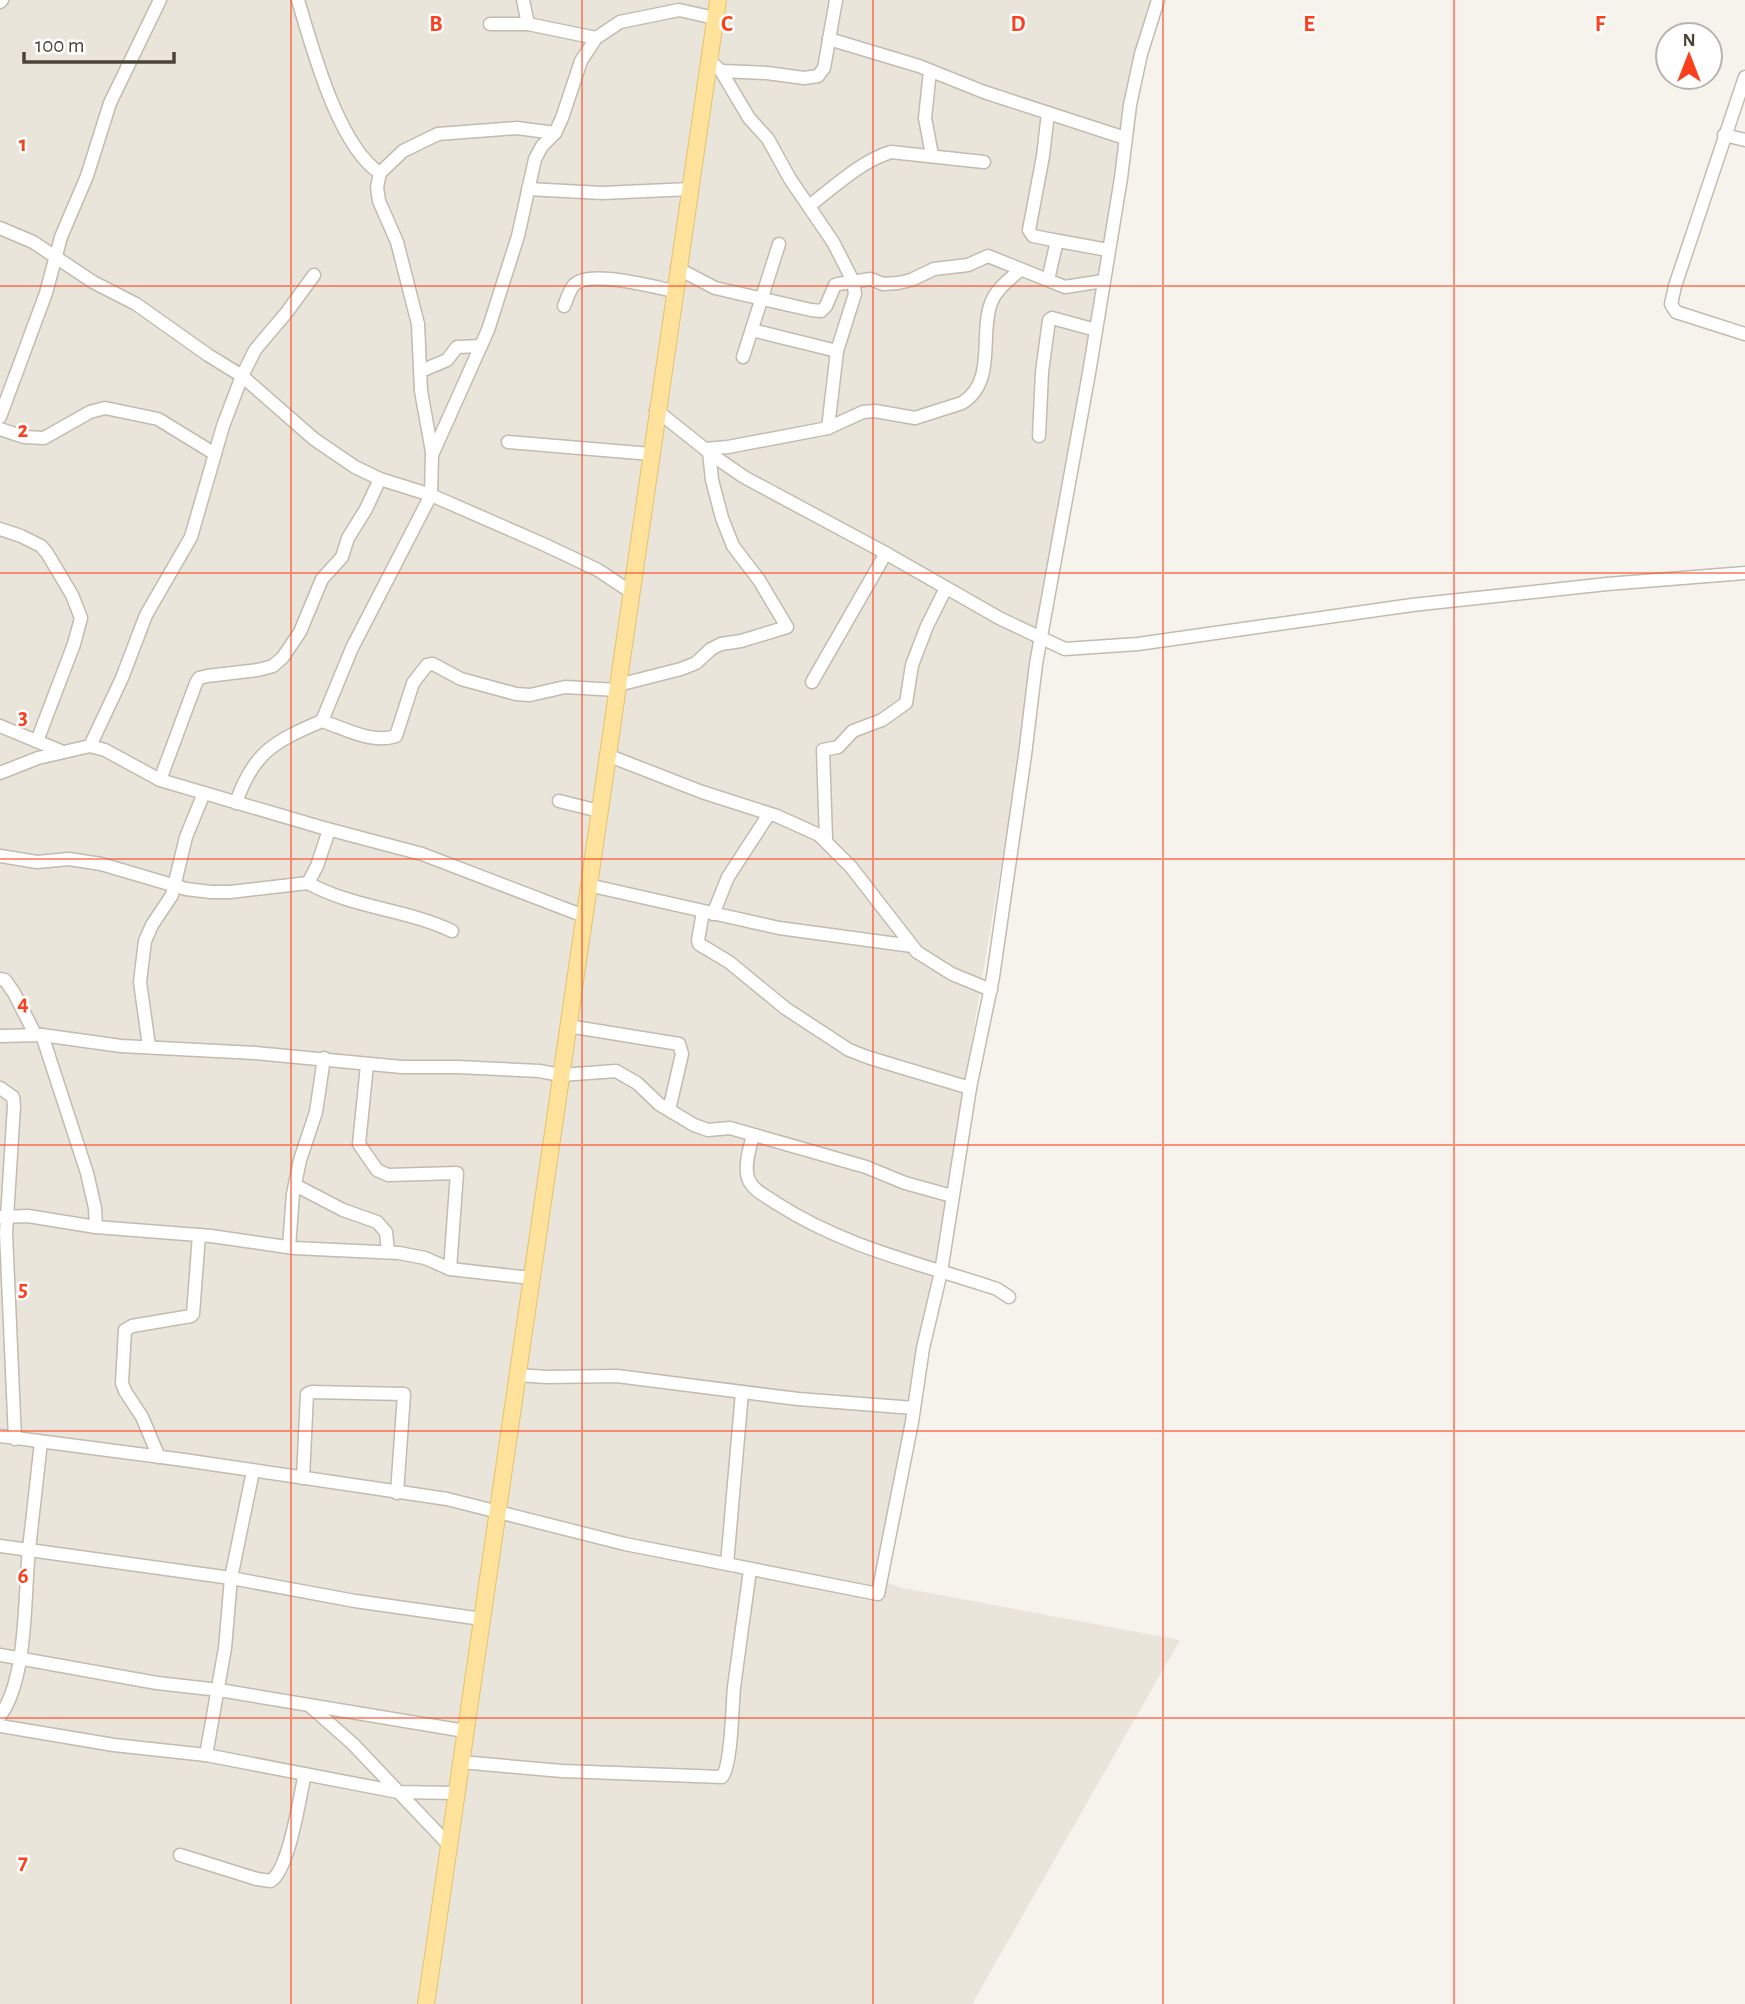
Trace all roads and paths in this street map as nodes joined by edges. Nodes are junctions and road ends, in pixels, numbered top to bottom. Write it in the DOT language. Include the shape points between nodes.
graph roads {
  1 [pos="160,0"];
  2 [pos="298,0"];
  3 [pos="523,0"];
  4 [pos="718,0"];
  5 [pos="836,0"];
  6 [pos="1158,0"];
  7 [pos="715,18"];
  8 [pos="490,24"];
  9 [pos="528,24"];
  10 [pos="596,38"];
  11 [pos="829,39"];
  12 [pos="709,60"];
  13 [pos="721,71"];
  14 [pos="930,71"];
  15 [pos="1745,76"];
  16 [pos="1048,113"];
  17 [pos="555,132"];
  18 [pos="1724,135"];
  19 [pos="1125,138"];
  20 [pos="1745,140"];
  21 [pos="932,155"];
  22 [pos="984,163"];
  23 [pos="380,173"];
  24 [pos="528,189"];
  25 [pos="691,189"];
  26 [pos="809,206"];
  27 [pos="0,228"];
  28 [pos="1053,240"];
  29 [pos="779,244"];
  30 [pos="1108,250"];
  31 [pos="56,256"];
  32 [pos="677,268"];
  33 [pos="1020,270"];
  34 [pos="314,275"];
  35 [pos="1048,280"];
  36 [pos="853,281"];
  37 [pos="1102,281"];
  38 [pos="674,291"];
  39 [pos="762,299"];
  40 [pos="564,306"];
  41 [pos="752,330"];
  42 [pos="1096,330"];
  43 [pos="1745,334"];
  44 [pos="481,346"];
  45 [pos="837,351"];
  46 [pos="743,357"];
  47 [pos="421,371"];
  48 [pos="242,376"];
  49 [pos="656,410"];
  50 [pos="0,417"];
  51 [pos="828,428"];
  52 [pos="0,429"];
  53 [pos="1039,436"];
  54 [pos="508,442"];
  55 [pos="707,450"];
  56 [pos="215,454"];
  57 [pos="650,454"];
  58 [pos="432,455"];
  59 [pos="380,479"];
  60 [pos="431,495"];
  61 [pos="0,529"];
  62 [pos="886,553"];
  63 [pos="1745,573"];
  64 [pos="946,587"];
  65 [pos="631,592"];
  66 [pos="1041,638"];
  67 [pos="811,682"];
  68 [pos="617,687"];
  69 [pos="323,721"];
  70 [pos="0,726"];
  71 [pos="37,741"];
  72 [pos="90,746"];
  73 [pos="63,752"];
  74 [pos="607,755"];
  75 [pos="0,773"];
  76 [pos="160,780"];
  77 [pos="204,793"];
  78 [pos="559,801"];
  79 [pos="236,803"];
  80 [pos="599,811"];
  81 [pos="769,814"];
  82 [pos="328,830"];
  83 [pos="826,839"];
  84 [pos="0,856"];
  85 [pos="308,883"];
  86 [pos="176,885"];
  87 [pos="588,885"];
  88 [pos="708,913"];
  89 [pos="584,916"];
  90 [pos="453,932"];
  91 [pos="912,946"];
  92 [pos="0,979"];
  93 [pos="991,990"];
  94 [pos="568,1026"];
  95 [pos="39,1034"];
  96 [pos="0,1036"];
  97 [pos="149,1046"];
  98 [pos="324,1058"];
  99 [pos="367,1065"];
  100 [pos="561,1075"];
  101 [pos="0,1088"];
  102 [pos="970,1088"];
  103 [pos="669,1110"];
  104 [pos="753,1135"];
  105 [pos="295,1185"];
  106 [pos="952,1196"];
  107 [pos="3,1216"];
  108 [pos="96,1227"];
  109 [pos="199,1235"];
  110 [pos="289,1247"];
  111 [pos="388,1252"];
  112 [pos="450,1269"];
  113 [pos="941,1272"];
  114 [pos="531,1278"];
  115 [pos="1009,1297"];
  116 [pos="517,1375"];
  117 [pos="741,1392"];
  118 [pos="914,1408"];
  119 [pos="0,1436"];
  120 [pos="15,1439"];
  121 [pos="41,1442"];
  122 [pos="159,1457"];
  123 [pos="253,1471"];
  124 [pos="303,1478"];
  125 [pos="397,1493"];
  126 [pos="497,1511"];
  127 [pos="0,1546"];
  128 [pos="29,1550"];
  129 [pos="727,1564"];
  130 [pos="750,1570"];
  131 [pos="230,1578"];
  132 [pos="482,1619"];
  133 [pos="0,1655"];
  134 [pos="20,1658"];
  135 [pos="219,1690"];
  136 [pos="8,1705"];
  137 [pos="309,1705"];
  138 [pos="0,1716"];
  139 [pos="0,1726"];
  140 [pos="19,1730"];
  141 [pos="465,1731"];
  142 [pos="206,1755"];
  143 [pos="461,1762"];
  144 [pos="305,1774"];
  145 [pos="398,1792"];
  146 [pos="456,1793"];
  147 [pos="448,1844"];
  148 [pos="180,1855"];
  149 [pos="426,2004"];
  1 -- 31 [label="street" via="110,103"];
  2 -- 23 [label="street" via="344,128 365,160"];
  3 -- 9 [label="street"];
  4 -- 7 [label="main road"];
  5 -- 11 [label="street"];
  6 -- 19 [label="street" via="1141,54"];
  7 -- 10 [label="street" via="679,10 657,13 620,22"];
  7 -- 12 [label="main road"];
  8 -- 9 [label="street"];
  9 -- 10 [label="street"];
  10 -- 17 [label="street" via="581,61"];
  11 -- 13 [label="street" via="818,76"];
  11 -- 14 [label="street"];
  12 -- 13 [label="street"];
  12 -- 25 [label="main road"];
  13 -- 26 [label="street"];
  14 -- 16 [label="street"];
  14 -- 21 [label="street" via="925,118"];
  15 -- 18 [label="street"];
  16 -- 19 [label="street"];
  16 -- 28 [label="street" via="1029,230 1032,236"];
  17 -- 23 [label="street" via="517,128 438,134 403,151"];
  17 -- 24 [label="street" via="535,159"];
  18 -- 20 [label="street"];
  18 -- 43 [label="street" via="1671,303 1676,312"];
  19 -- 30 [label="street"];
  21 -- 22 [label="street"];
  21 -- 26 [label="street" via="880,155"];
  23 -- 47 [label="street" via="379,201 397,242 413,299"];
  24 -- 25 [label="street" via="602,193"];
  24 -- 44 [label="street" via="509,265"];
  25 -- 32 [label="main road"];
  26 -- 36 [label="street"];
  27 -- 31 [label="street"];
  28 -- 30 [label="street"];
  28 -- 35 [label="street" via="1056,251"];
  29 -- 39 [label="street"];
  30 -- 37 [label="street"];
  31 -- 48 [label="street"];
  31 -- 50 [label="street"];
  32 -- 38 [label="main road"];
  32 -- 39 [label="street" via="715,288"];
  33 -- 35 [label="street"];
  33 -- 36 [label="street" via="988,256 968,265 934,269 898,284"];
  33 -- 51 [label="street" via="992,302 984,372 968,400 915,418 863,412"];
  34 -- 48 [label="street" via="255,350"];
  35 -- 37 [label="street" via="1065,288"];
  36 -- 39 [label="street" via="835,285 821,310"];
  36 -- 45 [label="street" via="853,301"];
  37 -- 42 [label="street"];
  38 -- 40 [label="street" via="607,278 583,279 573,285"];
  38 -- 49 [label="main road"];
  39 -- 41 [label="street"];
  41 -- 45 [label="street"];
  41 -- 46 [label="street"];
  42 -- 53 [label="street" via="1060,318 1049,320"];
  42 -- 66 [label="street"];
  44 -- 47 [label="street" via="457,348 447,360"];
  44 -- 58 [label="street"];
  45 -- 51 [label="street"];
  47 -- 58 [label="street"];
  48 -- 56 [label="street"];
  48 -- 59 [label="street" via="314,439"];
  49 -- 55 [label="street"];
  49 -- 57 [label="main road"];
  51 -- 55 [label="street"];
  52 -- 56 [label="street" via="24,438 44,438 105,408 158,419"];
  54 -- 57 [label="street"];
  55 -- 62 [label="street" via="744,477"];
  55 -- 68 [label="street" via="733,545 787,627 721,644 696,663"];
  56 -- 72 [label="street" via="191,537 146,615"];
  57 -- 65 [label="main road"];
  58 -- 60 [label="street"];
  59 -- 60 [label="street"];
  59 -- 76 [label="street" via="342,557 322,579 300,632 283,657 273,666 207,676 196,682"];
  60 -- 65 [label="street" via="598,570"];
  60 -- 69 [label="street" via="352,648"];
  61 -- 71 [label="street" via="47,553 81,618"];
  62 -- 64 [label="street"];
  62 -- 67 [label="street"];
  63 -- 66 [label="street" via="1412,605 1125,645 1065,649"];
  64 -- 66 [label="street"];
  64 -- 83 [label="street" via="912,665 906,703 876,723 849,733 838,747 823,750"];
  65 -- 68 [label="main road"];
  66 -- 93 [label="street"];
  68 -- 69 [label="street" via="565,687 516,694 430,664 413,683 396,736 383,740"];
  68 -- 74 [label="main road"];
  69 -- 79 [label="street" via="262,753 248,772"];
  70 -- 71 [label="street"];
  71 -- 73 [label="street"];
  72 -- 73 [label="street"];
  72 -- 76 [label="street" via="117,755"];
  73 -- 75 [label="street"];
  74 -- 80 [label="main road"];
  74 -- 81 [label="street"];
  76 -- 77 [label="street"];
  77 -- 79 [label="street"];
  77 -- 86 [label="street" via="186,837"];
  78 -- 80 [label="street"];
  79 -- 82 [label="street"];
  80 -- 87 [label="main road"];
  81 -- 83 [label="street"];
  81 -- 88 [label="street"];
  82 -- 85 [label="street"];
  82 -- 89 [label="street" via="422,854"];
  83 -- 91 [label="street"];
  84 -- 86 [label="street" via="101,864"];
  85 -- 86 [label="street" via="230,892"];
  85 -- 90 [label="street"];
  86 -- 97 [label="street" via="145,941 140,982"];
  87 -- 88 [label="street"];
  87 -- 89 [label="main road"];
  88 -- 91 [label="street"];
  88 -- 102 [label="street" via="699,944 825,1036 870,1058"];
  89 -- 94 [label="main road"];
  91 -- 93 [label="street" via="952,974"];
  92 -- 95 [label="street" via="5,980"];
  93 -- 102 [label="street"];
  94 -- 100 [label="main road"];
  94 -- 103 [label="street" via="679,1044 682,1054"];
  95 -- 96 [label="street"];
  95 -- 97 [label="street"];
  95 -- 108 [label="street" via="87,1173"];
  97 -- 98 [label="street"];
  98 -- 99 [label="street"];
  98 -- 105 [label="street" via="316,1112"];
  99 -- 100 [label="street"];
  99 -- 112 [label="street" via="359,1144 377,1170 388,1175 457,1173"];
  100 -- 103 [label="street" via="622,1073"];
  100 -- 114 [label="main road"];
  101 -- 107 [label="street" via="13,1097 15,1106"];
  102 -- 106 [label="street"];
  103 -- 104 [label="street" via="708,1130 730,1128"];
  104 -- 106 [label="street"];
  104 -- 113 [label="street" via="748,1176 761,1193 795,1216 858,1246"];
  105 -- 110 [label="street"];
  105 -- 111 [label="street" via="377,1222 386,1232"];
  106 -- 113 [label="street"];
  107 -- 108 [label="street"];
  107 -- 120 [label="street"];
  108 -- 109 [label="street"];
  109 -- 110 [label="street"];
  109 -- 122 [label="street" via="193,1314 125,1330 122,1383"];
  110 -- 111 [label="street"];
  111 -- 112 [label="street" via="425,1258"];
  112 -- 114 [label="street"];
  113 -- 115 [label="street"];
  113 -- 118 [label="street"];
  114 -- 116 [label="main road"];
  116 -- 117 [label="street" via="617,1376"];
  116 -- 126 [label="main road"];
  117 -- 118 [label="street"];
  117 -- 129 [label="street"];
  118 -- 130 [label="street" via="878,1594"];
  119 -- 120 [label="street"];
  120 -- 121 [label="street"];
  121 -- 122 [label="street"];
  121 -- 128 [label="street"];
  122 -- 123 [label="street"];
  123 -- 124 [label="street"];
  123 -- 131 [label="street"];
  124 -- 125 [label="street"];
  124 -- 125 [label="street" via="307,1394 404,1394"];
  125 -- 126 [label="street"];
  126 -- 129 [label="street"];
  126 -- 132 [label="main road"];
  127 -- 128 [label="street"];
  128 -- 131 [label="street"];
  128 -- 134 [label="street"];
  129 -- 130 [label="street"];
  130 -- 143 [label="street" via="722,1777 586,1773"];
  131 -- 132 [label="street"];
  131 -- 135 [label="street"];
  132 -- 141 [label="main road"];
  133 -- 134 [label="street"];
  134 -- 135 [label="street"];
  134 -- 136 [label="street"];
  135 -- 137 [label="street"];
  135 -- 142 [label="street"];
  136 -- 138 [label="street"];
  136 -- 140 [label="street"];
  137 -- 141 [label="street"];
  137 -- 145 [label="street"];
  139 -- 140 [label="street"];
  140 -- 142 [label="street"];
  141 -- 143 [label="main road"];
  142 -- 144 [label="street"];
  143 -- 146 [label="main road"];
  144 -- 145 [label="street"];
  144 -- 148 [label="street" via="285,1859 279,1875 271,1881"];
  145 -- 146 [label="street"];
  145 -- 147 [label="street"];
  146 -- 147 [label="main road"];
  147 -- 149 [label="main road"];
}
